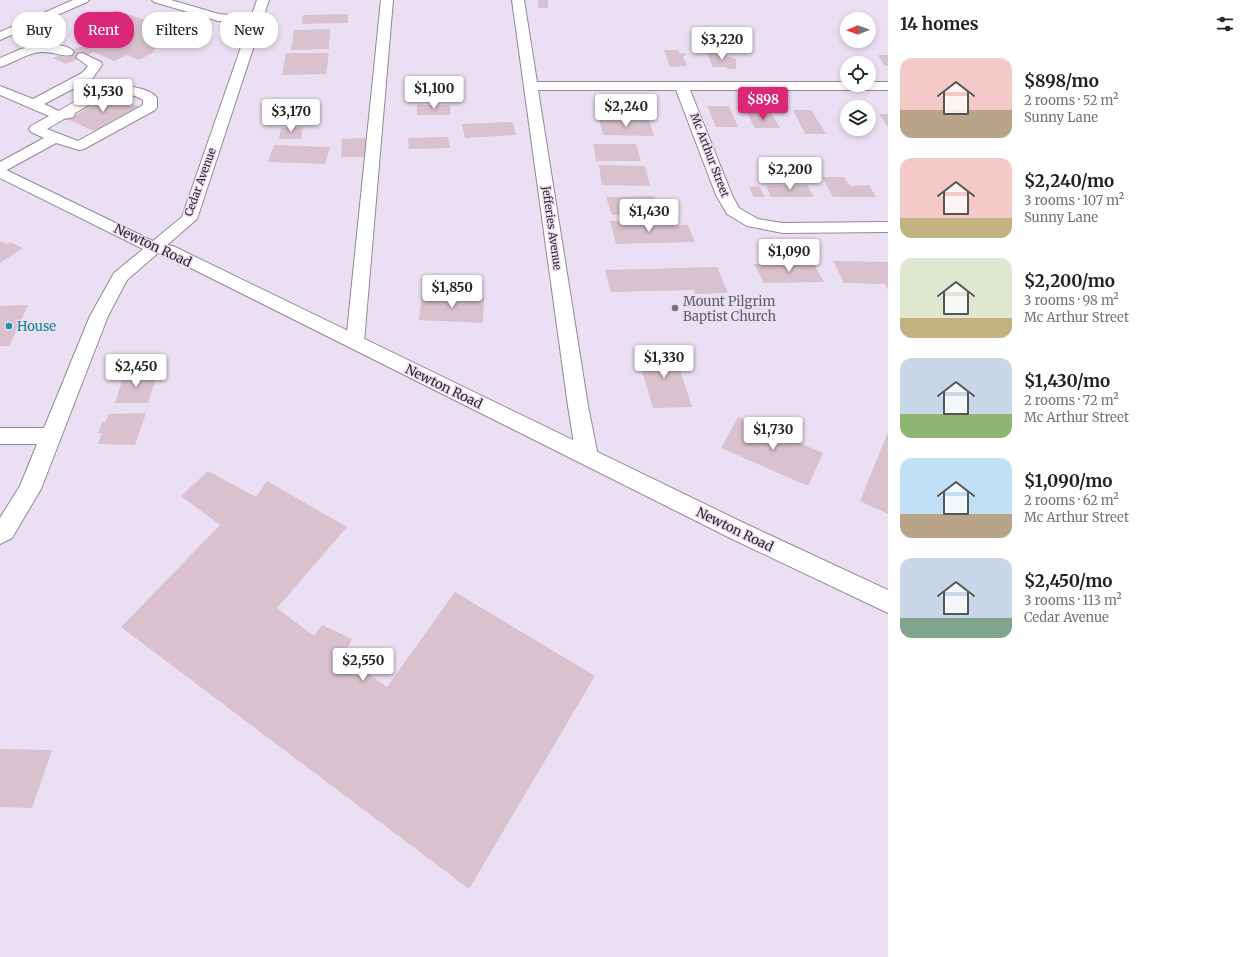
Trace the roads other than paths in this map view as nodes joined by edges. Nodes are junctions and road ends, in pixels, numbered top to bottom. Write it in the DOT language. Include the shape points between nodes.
graph roads {
  1 [pos="83,0"];
  2 [pos="158,0"];
  3 [pos="263,0"];
  4 [pos="387,0"];
  5 [pos="518,0"];
  6 [pos="259,12"];
  7 [pos="220,17"];
  8 [pos="0,36"];
  9 [pos="247,48"];
  10 [pos="68,52"];
  11 [pos="82,57"];
  12 [pos="0,63"];
  13 [pos="531,86"];
  14 [pos="681,86"];
  15 [pos="888,86"];
  16 [pos="0,90"];
  17 [pos="32,105"];
  18 [pos="60,116"];
  19 [pos="55,138"];
  20 [pos="0,168"];
  21 [pos="0,172"];
  22 [pos="888,227"];
  23 [pos="155,248"];
  24 [pos="355,342"];
  25 [pos="0,436"];
  26 [pos="51,436"];
  27 [pos="587,456"];
  28 [pos="2,532"];
  29 [pos="888,602"];
  1 -- 8 [label="street"];
  2 -- 7 [label="street"];
  3 -- 6 [label="street, Cedar Avenue"];
  4 -- 24 [label="street"];
  5 -- 13 [label="street, Jefferies Avenue"];
  9 -- 23 [label="street, Cedar Avenue" via="189,219"];
  10 -- 12 [label="street" via="57,48 35,48"];
  11 -- 17 [label="street" via="96,65 87,76"];
  13 -- 14 [label="street"];
  13 -- 27 [label="street, Jefferies Avenue"];
  14 -- 15 [label="street"];
  14 -- 22 [label="street, Mc Arthur Street" via="733,211 753,223 783,228"];
  16 -- 17 [label="street"];
  17 -- 18 [label="street"];
  18 -- 19 [label="street" via="36,129"];
  18 -- 19 [label="street" via="72,114 110,94 120,92 142,100 143,107 98,131 97,137 79,146"];
  19 -- 20 [label="street"];
  21 -- 23 [label="street, Newton Road"];
  23 -- 24 [label="street, Newton Road" via="167,250"];
  23 -- 26 [label="street, Cedar Avenue" via="120,277 99,316"];
  24 -- 27 [label="street, Newton Road"];
  25 -- 26 [label="street"];
  26 -- 28 [label="street, Cedar Avenue" via="30,489"];
  27 -- 29 [label="street, Newton Road"];
}
